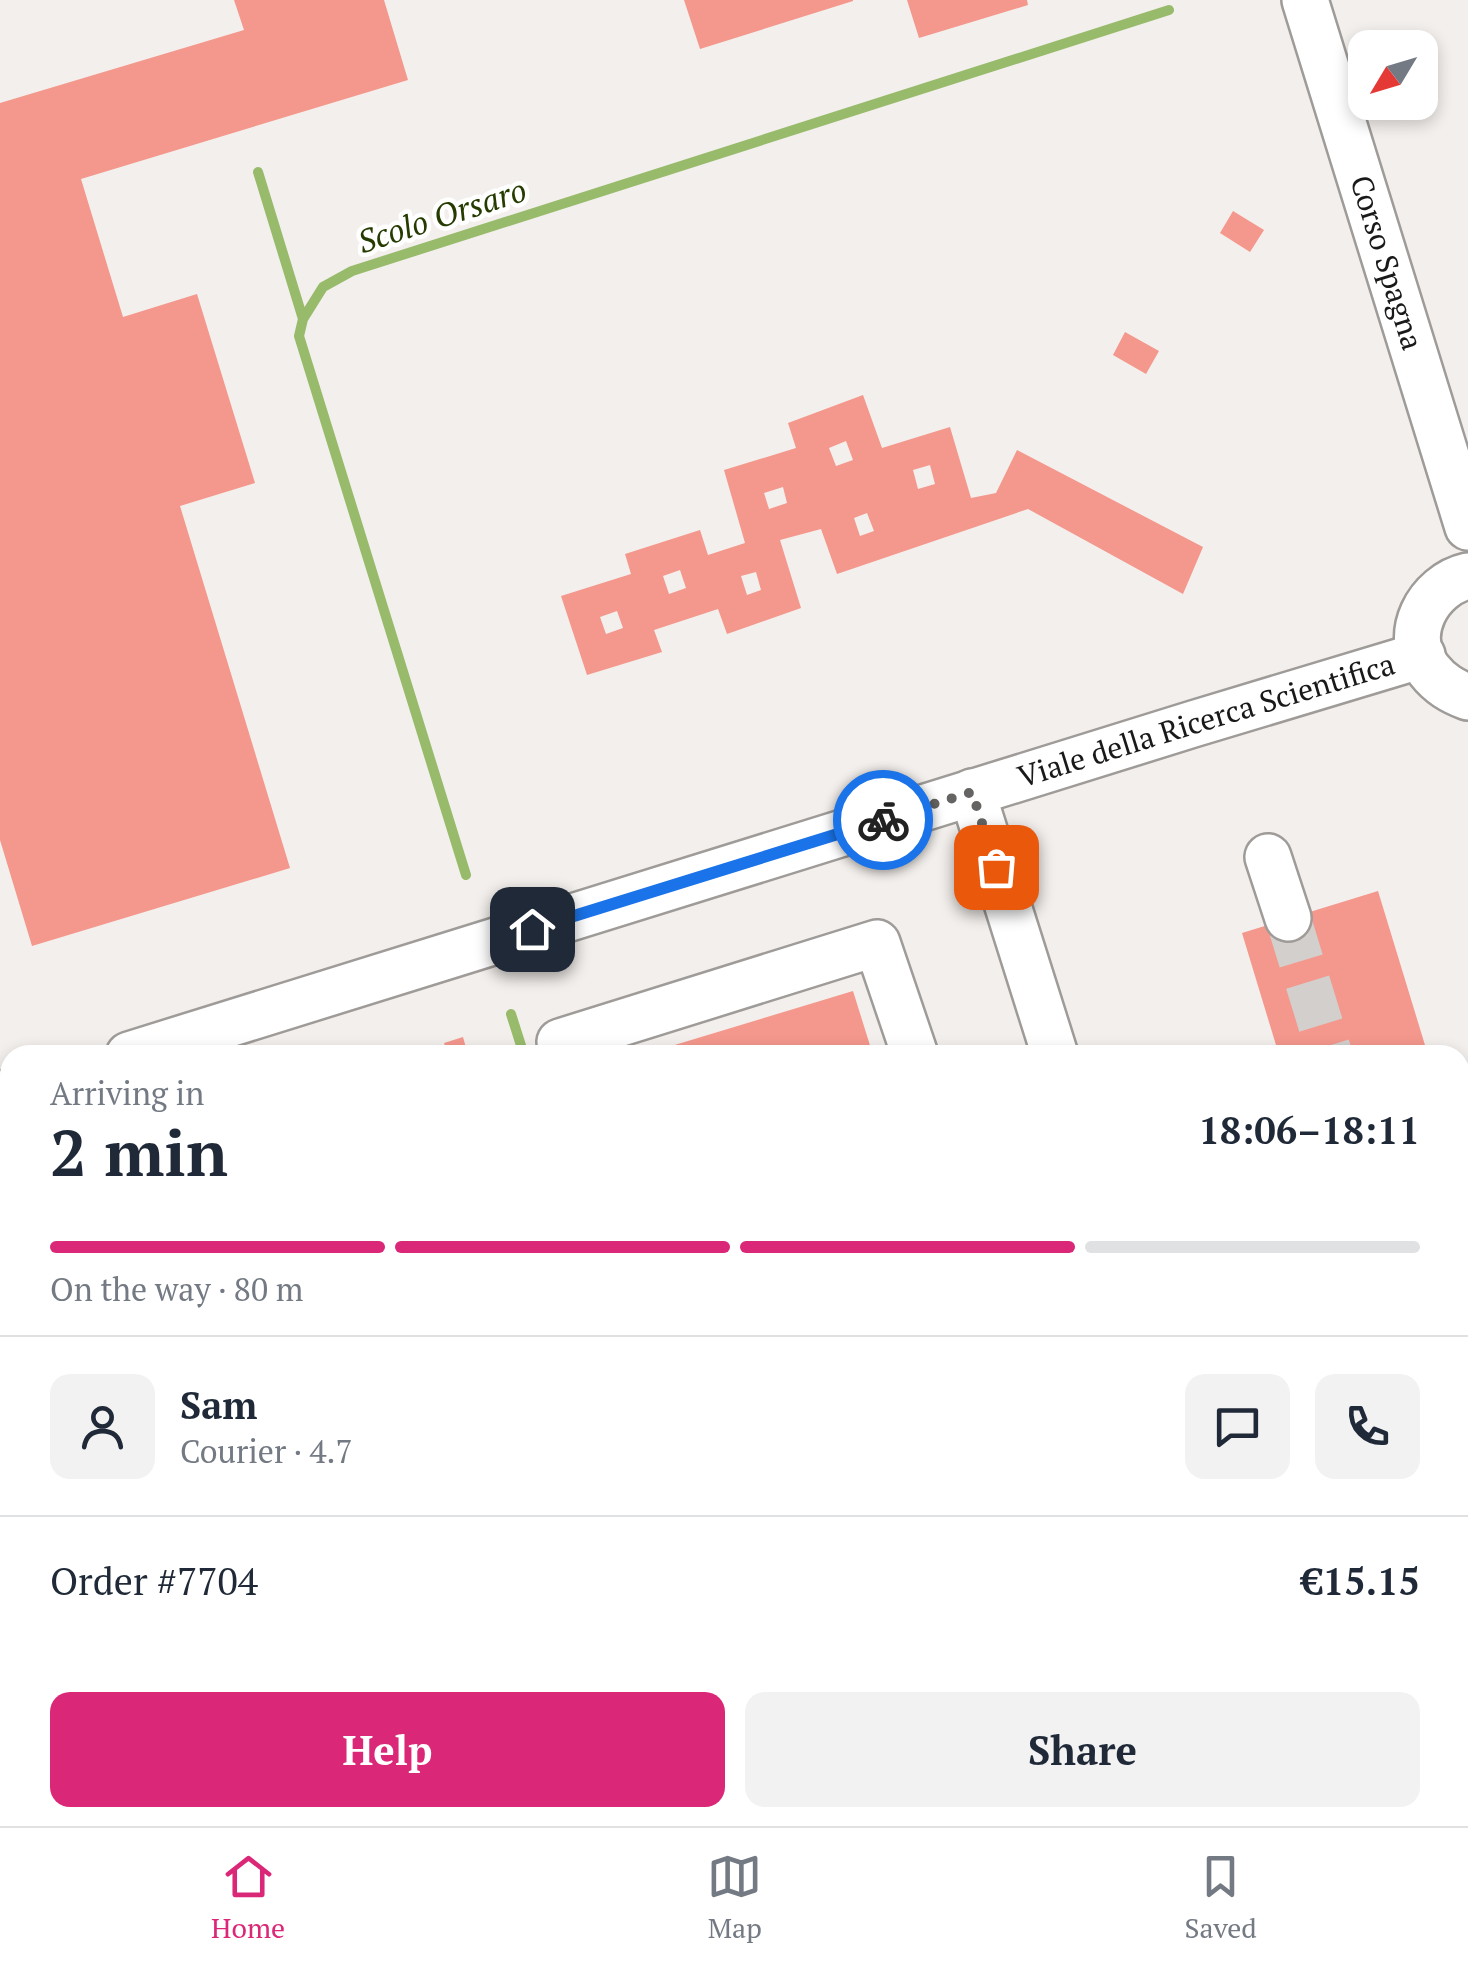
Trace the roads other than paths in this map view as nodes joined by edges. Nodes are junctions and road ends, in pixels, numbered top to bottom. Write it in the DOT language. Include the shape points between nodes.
graph roads {
  1 [pos="1305,0"];
  2 [pos="1468,527"];
  3 [pos="1468,576"];
  4 [pos="1422,655"];
  5 [pos="1468,697"];
  6 [pos="972,792"];
  7 [pos="1268,857"];
  8 [pos="1288,918"];
  9 [pos="161,1045"];
  10 [pos="561,1045"];
  11 [pos="912,1045"];
  12 [pos="1052,1045"];
  1 -- 2 [label="street, Corso Spagna"];
  3 -- 4 [label="street" via="1426,604 1419,624"];
  4 -- 5 [label="street" via="1448,690"];
  4 -- 6 [label="street, Viale della Ricerca Scientifica"];
  6 -- 9 [label="street, Viale della Ricerca Scientifica"];
  6 -- 12 [label="street"];
  7 -- 8 [label="street"];
  10 -- 11 [label="street" via="877,943"];
}
